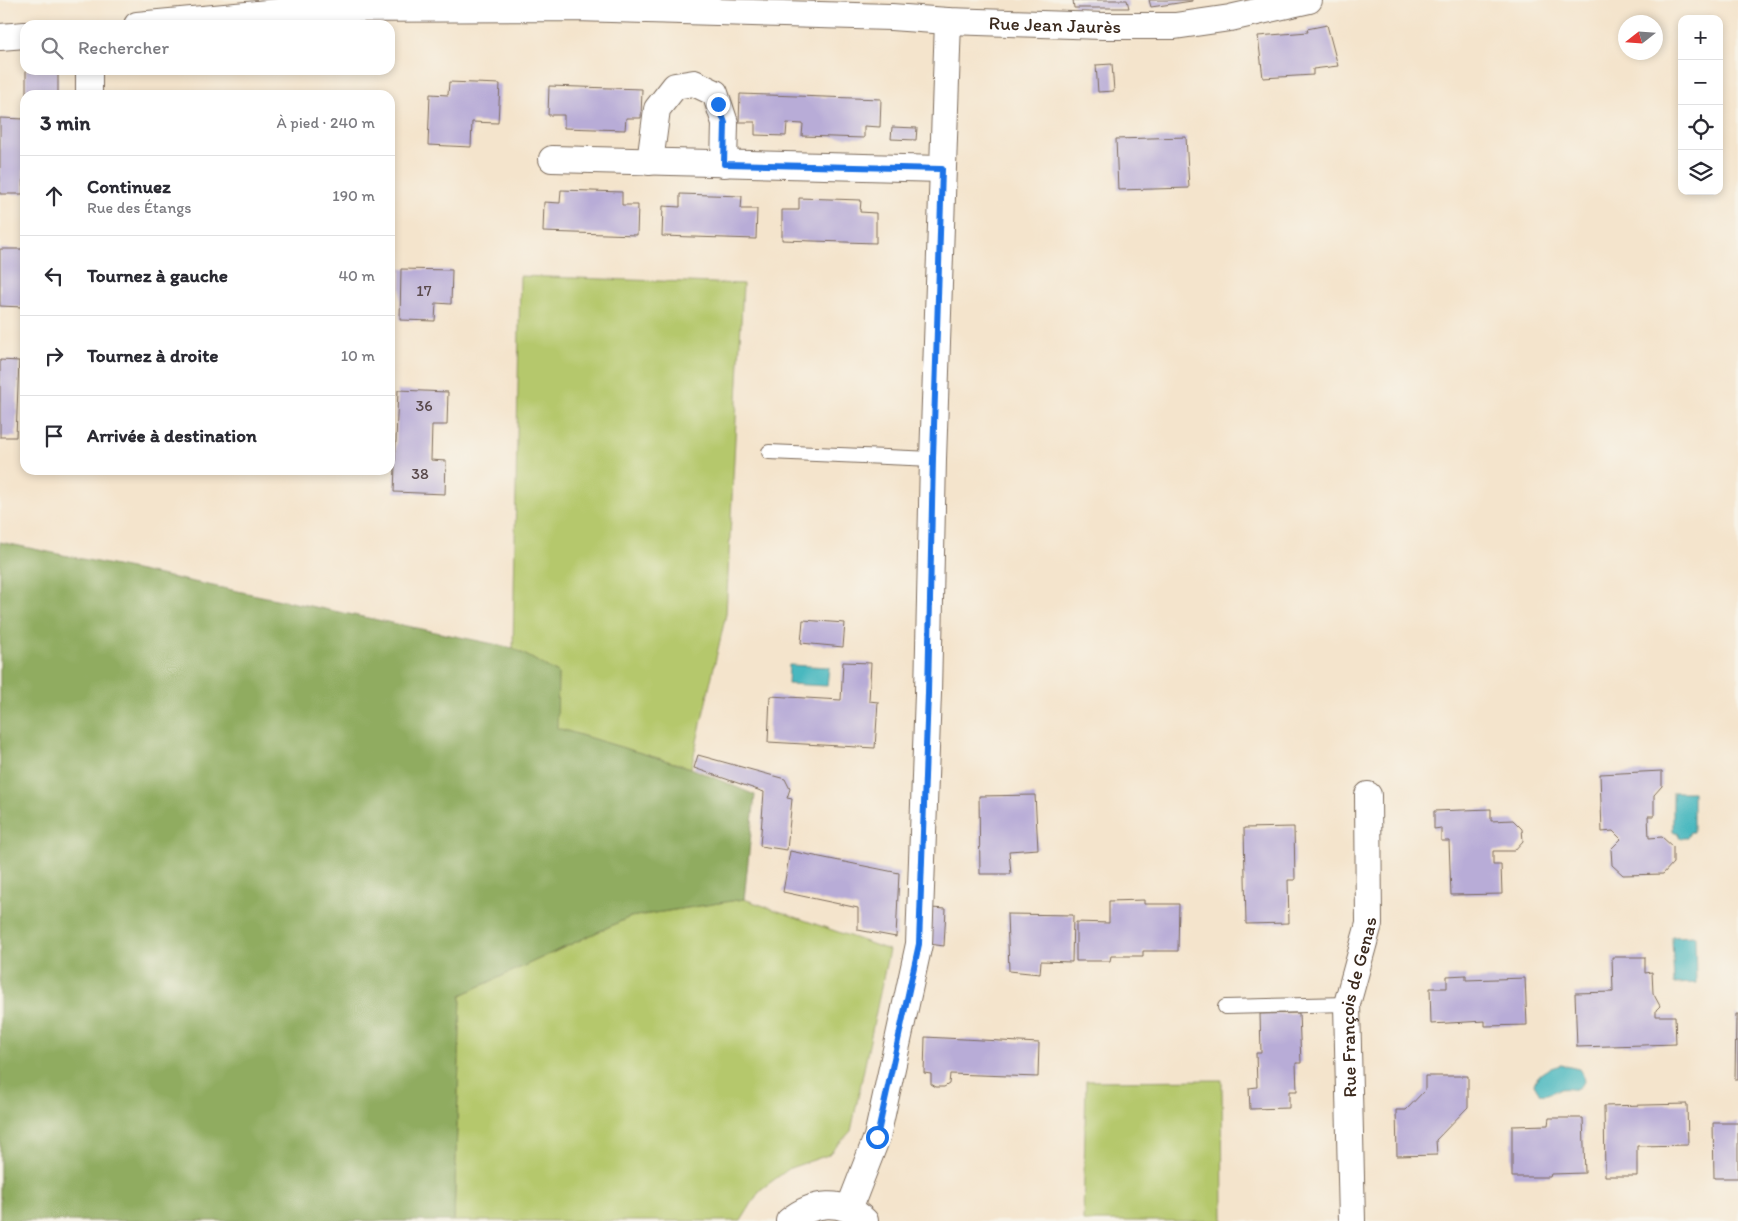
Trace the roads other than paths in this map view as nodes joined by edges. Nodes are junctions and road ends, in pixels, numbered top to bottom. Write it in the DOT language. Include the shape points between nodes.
graph roads {
  1 [pos="1310,0"];
  2 [pos="692,5"];
  3 [pos="892,8"];
  4 [pos="191,20"];
  5 [pos="948,21"];
  6 [pos="20,36"];
  7 [pos="0,38"];
  8 [pos="88,75"];
  9 [pos="89,90"];
  10 [pos="552,159"];
  11 [pos="650,162"];
  12 [pos="724,164"];
  13 [pos="942,169"];
  14 [pos="768,452"];
  15 [pos="933,458"];
  16 [pos="1368,795"];
  17 [pos="1347,1004"];
  18 [pos="1225,1007"];
  19 [pos="857,1215"];
  20 [pos="789,1221"];
  21 [pos="1352,1221"];
  1 -- 5 [label="street, Rue Jean Jaurès" via="1230,18 1174,26"];
  2 -- 3 [label="street, Rue Jean Jaurès"];
  2 -- 4 [label="street, Rue Jean Jaurès" via="311,9"];
  3 -- 5 [label="street, Rue Jean Jaurès"];
  5 -- 13 [label="street"];
  6 -- 7 [label="street"];
  8 -- 9 [label="street"];
  10 -- 11 [label="street"];
  11 -- 12 [label="street"];
  11 -- 12 [label="street" via="657,109 675,86 694,83 715,93 725,123"];
  12 -- 13 [label="street"];
  13 -- 15 [label="street"];
  14 -- 15 [label="lane"];
  15 -- 19 [label="street" via="919,944"];
  16 -- 17 [label="street, Rue François de Genas" via="1369,924"];
  17 -- 18 [label="lane"];
  17 -- 21 [label="street, Rue François de Genas"];
  19 -- 20 [label="street" via="832,1205 816,1206 800,1212"];
}
